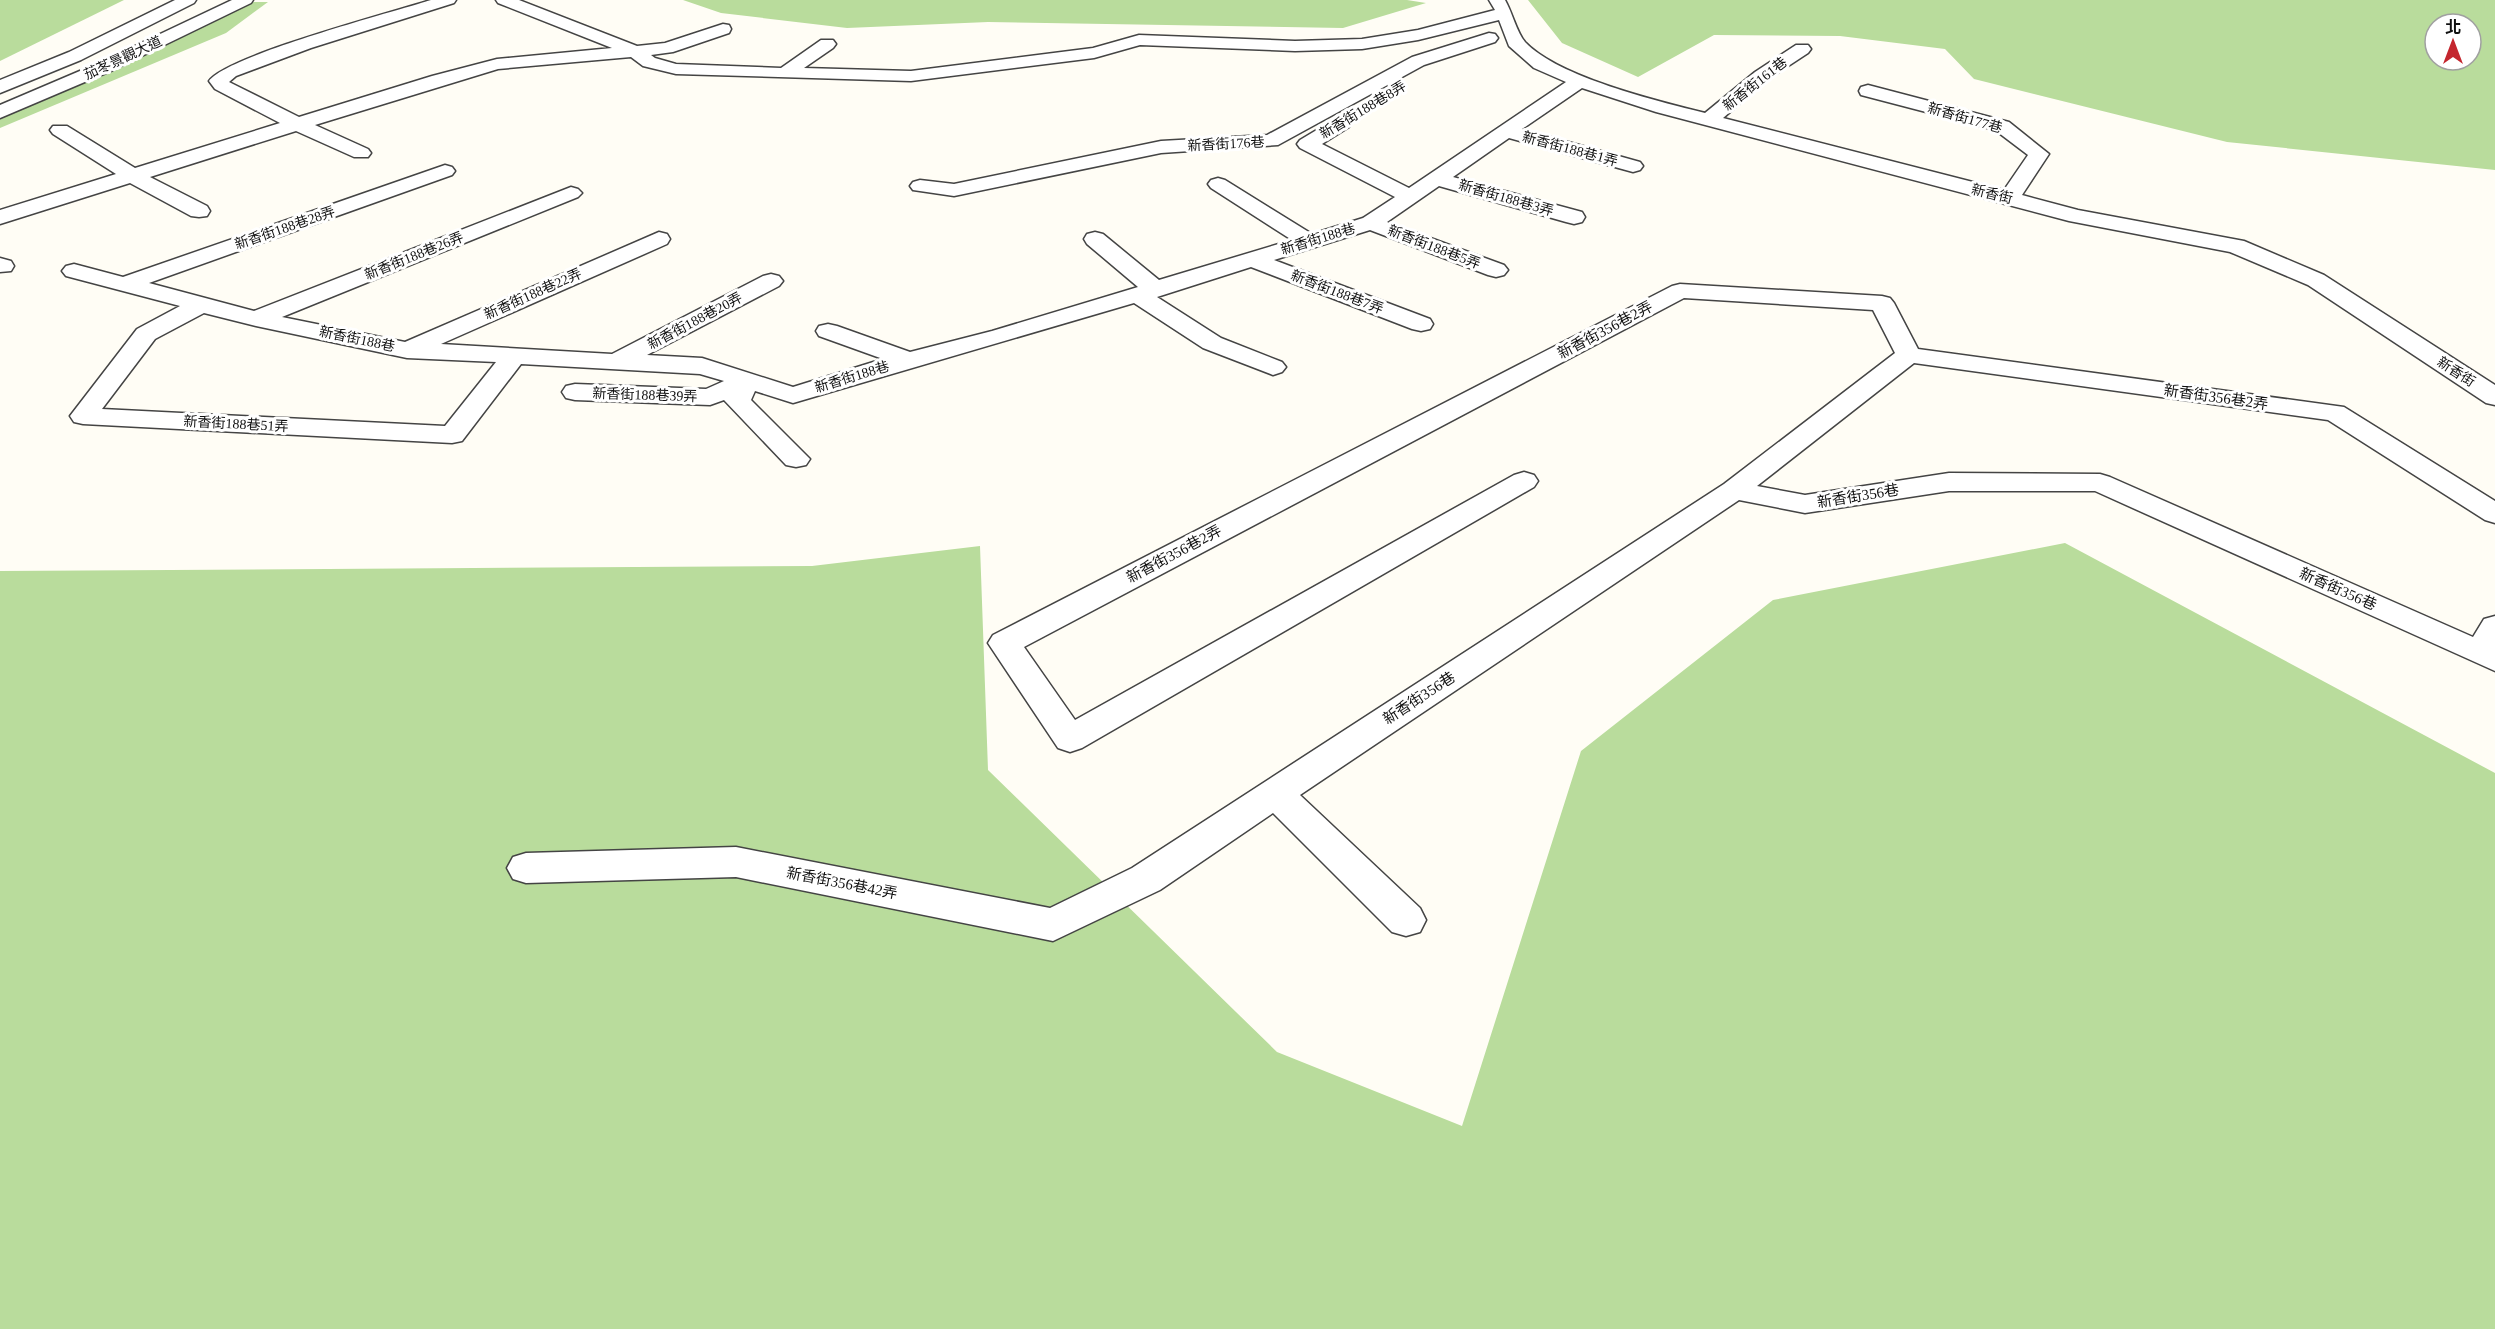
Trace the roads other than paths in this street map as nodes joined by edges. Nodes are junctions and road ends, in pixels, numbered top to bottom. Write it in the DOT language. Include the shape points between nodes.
graph roads {
  1 [pos="168,0"];
  2 [pos="188,0"];
  3 [pos="218,0"];
  4 [pos="245,0"];
  5 [pos="448,0"];
  6 [pos="504,0"];
  7 [pos="1504,15"];
  8 [pos="723,29"];
  9 [pos="827,44"];
  10 [pos="1802,50"];
  11 [pos="635,51"];
  12 [pos="1461,66"];
  13 [pos="785,73"];
  14 [pos="0,75"];
  15 [pos="1580,81"];
  16 [pos="0,87"];
  17 [pos="1868,91"];
  18 [pos="0,102"];
  19 [pos="0,112"];
  20 [pos="1709,120"];
  21 [pos="299,125"];
  22 [pos="60,130"];
  23 [pos="1506,131"];
  24 [pos="361,153"];
  25 [pos="1633,166"];
  26 [pos="445,171"];
  27 [pos="133,176"];
  28 [pos="1437,179"];
  29 [pos="1218,184"];
  30 [pos="920,186"];
  31 [pos="571,193"];
  32 [pos="1410,196"];
  33 [pos="2009,198"];
  34 [pos="199,211"];
  35 [pos="0,217"];
  36 [pos="1574,217"];
  37 [pos="1371,223"];
  38 [pos="659,239"];
  39 [pos="1095,239"];
  40 [pos="1310,242"];
  41 [pos="1253,260"];
  42 [pos="1496,270"];
  43 [pos="74,271"];
  44 [pos="771,281"];
  45 [pos="124,284"];
  46 [pos="1147,292"];
  47 [pos="201,305"];
  48 [pos="256,319"];
  49 [pos="1421,324"];
  50 [pos="828,331"];
  51 [pos="407,350"];
  52 [pos="515,355"];
  53 [pos="1910,355"];
  54 [pos="620,360"];
  55 [pos="908,360"];
  56 [pos="1273,367"];
  57 [pos="748,380"];
  58 [pos="575,392"];
  59 [pos="2495,397"];
  60 [pos="796,459"];
  61 [pos="1524,481"];
  62 [pos="1734,490"];
  63 [pos="2495,514"];
  64 [pos="2490,647"];
  65 [pos="1275,793"];
  66 [pos="526,868"];
  67 [pos="1146,879"];
  68 [pos="1406,920"];
  1 -- 14 [label="street"];
  2 -- 16 [label="street, 茄苳景觀大道" via="75,56"];
  3 -- 18 [label="street, 茄苳景觀大道"];
  4 -- 19 [label="street, 茄苳景觀大道"];
  5 -- 21 [label="street" via="305,44 230,72 218,81"];
  6 -- 11 [label="street"];
  7 -- 13 [label="street" via="1362,44 1295,46 1139,40 1094,53 911,76"];
  7 -- 15 [label="street, 新香街" via="1515,42 1540,64"];
  7 -- 30 [label="street, 新香街176巷" via="1271,141 1161,147 954,190"];
  8 -- 11 [label="street" via="667,48"];
  9 -- 13 [label="street"];
  10 -- 20 [label="street, 新香街161巷" via="1761,76"];
  11 -- 13 [label="street" via="649,62 676,69"];
  11 -- 21 [label="street" via="497,64"];
  12 -- 32 [label="street, 新香街188巷8弄" via="1432,68 1306,144"];
  15 -- 20 [label="street, 新香街"];
  15 -- 23 [label="street, 新香街188巷"];
  17 -- 33 [label="street, 新香街177巷" via="2002,126 2039,154"];
  20 -- 33 [label="street, 新香街"];
  21 -- 24 [label="street"];
  21 -- 27 [label="street"];
  22 -- 27 [label="street"];
  23 -- 25 [label="street, 新香街188巷1弄"];
  23 -- 28 [label="street, 新香街188巷"];
  26 -- 45 [label="street, 新香街188巷28弄"];
  27 -- 34 [label="street"];
  27 -- 35 [label="street"];
  28 -- 32 [label="street, 新香街188巷"];
  28 -- 36 [label="street, 新香街188巷3弄"];
  29 -- 40 [label="street"];
  31 -- 48 [label="street, 新香街188巷26弄"];
  32 -- 37 [label="street, 新香街188巷"];
  33 -- 59 [label="street, 新香街" via="2077,216 2236,246 2316,280"];
  37 -- 40 [label="street, 新香街188巷"];
  37 -- 42 [label="street, 新香街188巷5弄"];
  38 -- 51 [label="street, 新香街188巷22弄"];
  39 -- 46 [label="street"];
  40 -- 41 [label="street, 新香街188巷"];
  41 -- 46 [label="street, 新香街188巷"];
  41 -- 49 [label="street, 新香街188巷7弄"];
  43 -- 45 [label="street, 新香街188巷"];
  44 -- 54 [label="street, 新香街188巷20弄"];
  45 -- 47 [label="street, 新香街188巷"];
  46 -- 55 [label="street, 新香街188巷"];
  46 -- 56 [label="street" via="1212,343"];
  47 -- 48 [label="street, 新香街188巷"];
  47 -- 52 [label="street, 新香街188巷51弄" via="146,334 83,416 452,435"];
  48 -- 51 [label="street, 新香街188巷"];
  50 -- 55 [label="street"];
  51 -- 52 [label="street, 新香街188巷"];
  52 -- 54 [label="street, 新香街188巷"];
  53 -- 61 [label="street, 新香街356巷2弄" via="1882,303 1680,291 1004,643 1070,740"];
  53 -- 62 [label="street"];
  53 -- 63 [label="street, 新香街356巷2弄" via="2335,413"];
  54 -- 57 [label="street, 新香街188巷" via="702,366"];
  55 -- 57 [label="street, 新香街188巷" via="793,395"];
  57 -- 58 [label="street, 新香街188巷39弄" via="710,397"];
  57 -- 60 [label="street" via="737,401"];
  62 -- 64 [label="street, 新香街356巷" via="1805,504 1949,482 2100,483"];
  62 -- 65 [label="street, 新香街356巷"];
  65 -- 67 [label="street, 新香街356巷"];
  65 -- 68 [label="street"];
  66 -- 67 [label="street, 新香街356巷42弄" via="736,862 1053,925"];
}
